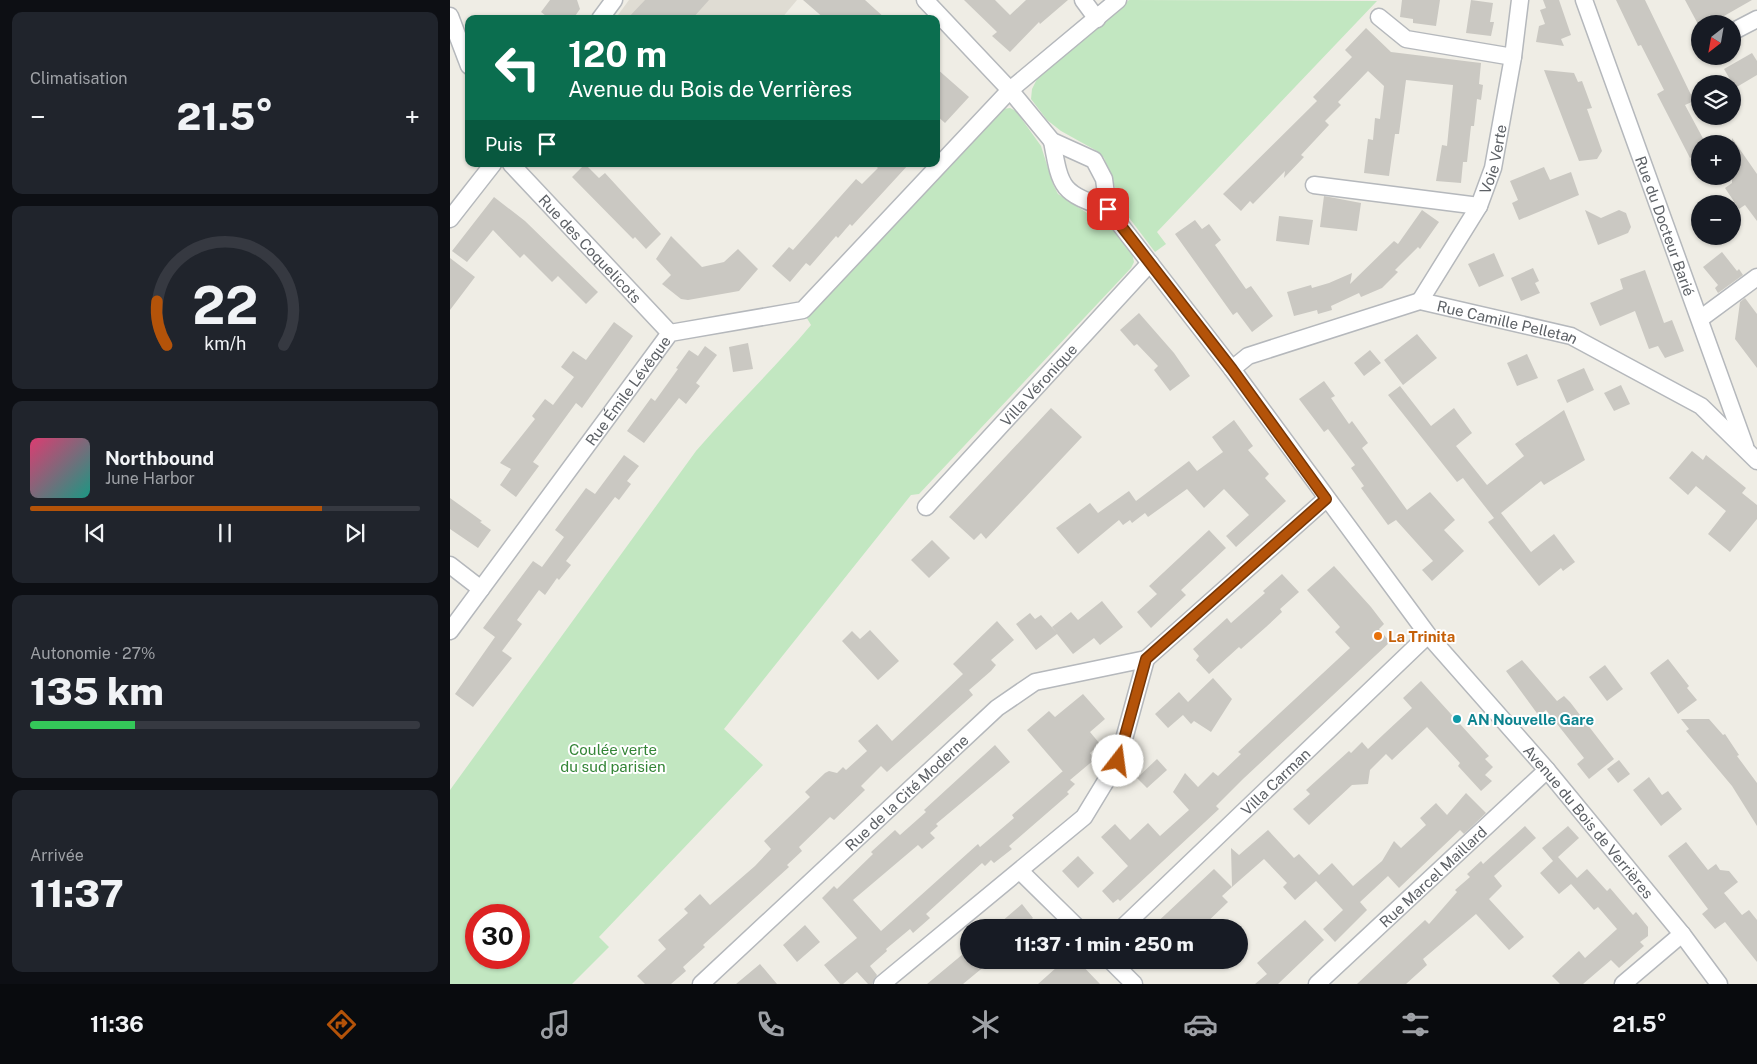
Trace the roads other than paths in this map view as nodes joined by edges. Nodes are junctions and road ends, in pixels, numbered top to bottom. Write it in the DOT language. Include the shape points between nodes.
graph roads {
  1 [pos="614,0"];
  2 [pos="925,0"];
  3 [pos="1083,0"];
  4 [pos="1118,0"];
  5 [pos="1520,0"];
  6 [pos="1584,0"];
  7 [pos="603,15"];
  8 [pos="939,15"];
  9 [pos="450,16"];
  10 [pos="940,16"];
  11 [pos="1379,18"];
  12 [pos="1097,19"];
  13 [pos="1757,19"];
  14 [pos="1741,27"];
  15 [pos="465,55"];
  16 [pos="1513,57"];
  17 [pos="1010,90"];
  18 [pos="1052,141"];
  19 [pos="940,164"];
  20 [pos="491,167"];
  21 [pos="515,167"];
  22 [pos="938,167"];
  23 [pos="1314,185"];
  24 [pos="1479,206"];
  25 [pos="1108,209"];
  26 [pos="450,219"];
  27 [pos="1150,263"];
  28 [pos="1757,277"];
  29 [pos="1420,301"];
  30 [pos="1700,319"];
  31 [pos="670,333"];
  32 [pos="1232,369"];
  33 [pos="1752,456"];
  34 [pos="1326,499"];
  35 [pos="926,507"];
  36 [pos="450,565"];
  37 [pos="480,588"];
  38 [pos="450,631"];
  39 [pos="1428,635"];
  40 [pos="1146,659"];
  41 [pos="1547,770"];
  42 [pos="1020,871"];
  43 [pos="1069,919"];
  44 [pos="1131,919"];
  45 [pos="1682,934"];
  46 [pos="1119,969"];
  47 [pos="701,984"];
  48 [pos="882,984"];
  49 [pos="1134,984"];
  50 [pos="1317,984"];
  51 [pos="1623,984"];
  52 [pos="1719,984"];
  1 -- 7 [label="street"];
  2 -- 8 [label="street"];
  3 -- 12 [label="street"];
  4 -- 12 [label="street, Rue Émile Lévêque"];
  5 -- 16 [label="street, Voie Verte"];
  6 -- 30 [label="street, Rue du Docteur Barié"];
  9 -- 15 [label="street"];
  10 -- 17 [label="street"];
  11 -- 16 [label="street" via="1406,39"];
  12 -- 17 [label="street, Rue Émile Lévêque"];
  13 -- 14 [label="street"];
  16 -- 24 [label="street, Voie Verte" via="1493,168"];
  17 -- 18 [label="street"];
  17 -- 19 [label="street, Rue Émile Lévêque"];
  18 -- 25 [label="street" via="1094,160 1104,179"];
  18 -- 25 [label="street" via="1063,187 1079,199"];
  20 -- 26 [label="street"];
  21 -- 31 [label="street, Rue des Coquelicots"];
  22 -- 31 [label="street, Rue Émile Lévêque" via="803,310"];
  23 -- 24 [label="street"];
  24 -- 29 [label="street, Voie Verte"];
  25 -- 27 [label="street, Avenue du Bois de Verrières"];
  27 -- 32 [label="street, Avenue du Bois de Verrières"];
  27 -- 35 [label="street, Villa Véronique"];
  28 -- 30 [label="street"];
  29 -- 32 [label="street, Rue Camille Pelletan" via="1248,356"];
  29 -- 33 [label="street, Rue Camille Pelletan" via="1571,336 1701,406"];
  30 -- 33 [label="street, Rue du Docteur Barié"];
  31 -- 37 [label="street, Rue Émile Lévêque"];
  32 -- 34 [label="street, Avenue du Bois de Verrières"];
  34 -- 39 [label="street, Avenue du Bois de Verrières"];
  34 -- 40 [label="street, Rue de la Cité Moderne"];
  36 -- 37 [label="street"];
  37 -- 38 [label="street, Rue Émile Lévêque"];
  39 -- 41 [label="street, Avenue du Bois de Verrières"];
  39 -- 44 [label="street, Villa Carman"];
  40 -- 42 [label="street" via="1118,761 1084,817"];
  40 -- 47 [label="street, Rue de la Cité Moderne" via="1035,682 997,708"];
  41 -- 45 [label="street, Avenue du Bois de Verrières"];
  41 -- 50 [label="street, Rue Marcel Maillard"];
  42 -- 43 [label="street"];
  42 -- 48 [label="street"];
  45 -- 51 [label="street"];
  45 -- 52 [label="street, Avenue du Bois de Verrières"];
  46 -- 49 [label="street"];
}
